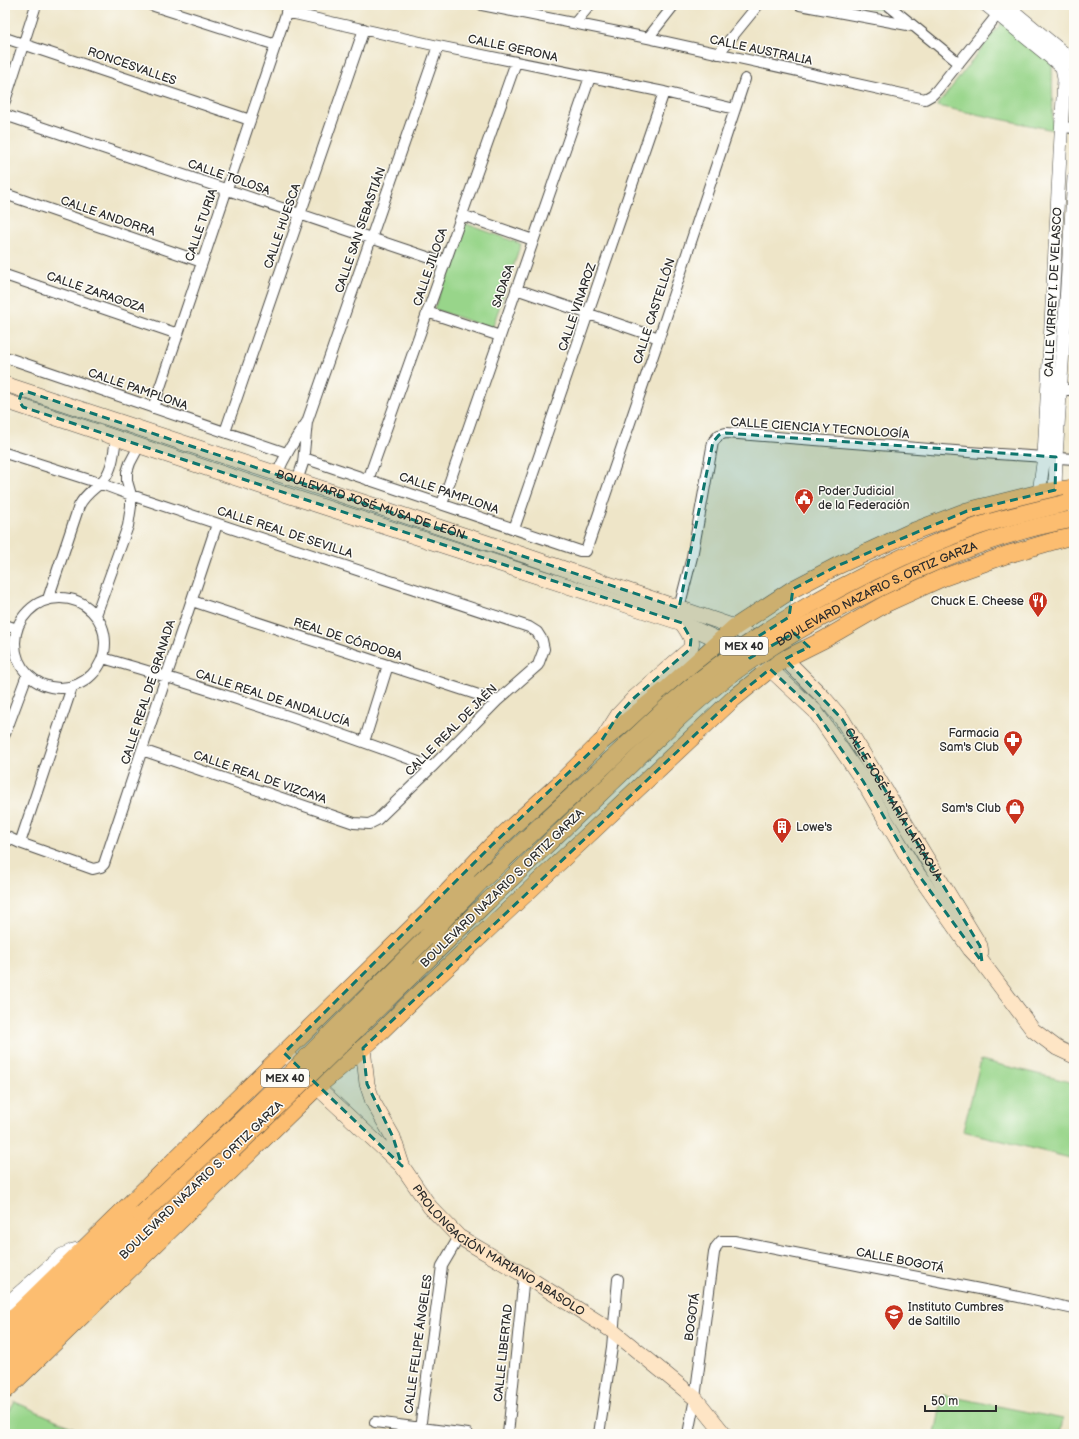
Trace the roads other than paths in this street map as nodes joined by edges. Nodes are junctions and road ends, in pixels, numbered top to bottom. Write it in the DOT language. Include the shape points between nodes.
graph roads {
  1 [pos="36,5"];
  2 [pos="151,5"];
  3 [pos="482,5"];
  4 [pos="590,5"];
  5 [pos="674,5"];
  6 [pos="758,5"];
  7 [pos="800,5"];
  8 [pos="888,5"];
  9 [pos="986,5"];
  10 [pos="506,7"];
  11 [pos="288,9"];
  12 [pos="1002,10"];
  13 [pos="575,23"];
  14 [pos="913,26"];
  15 [pos="364,29"];
  16 [pos="5,38"];
  17 [pos="648,38"];
  18 [pos="24,44"];
  19 [pos="276,45"];
  20 [pos="438,46"];
  21 [pos="718,54"];
  22 [pos="516,62"];
  23 [pos="1070,62"];
  24 [pos="959,63"];
  25 [pos="590,77"];
  26 [pos="745,79"];
  27 [pos="664,92"];
  28 [pos="5,101"];
  29 [pos="735,109"];
  30 [pos="5,115"];
  31 [pos="250,120"];
  32 [pos="1068,127"];
  33 [pos="1074,178"];
  34 [pos="227,190"];
  35 [pos="5,194"];
  36 [pos="300,214"];
  37 [pos="462,215"];
  38 [pos="371,238"];
  39 [pos="533,240"];
  40 [pos="1056,242"];
  41 [pos="1072,242"];
  42 [pos="202,262"];
  43 [pos="445,263"];
  44 [pos="5,275"];
  45 [pos="516,289"];
  46 [pos="428,312"];
  47 [pos="589,313"];
  48 [pos="1069,316"];
  49 [pos="178,334"];
  50 [pos="500,336"];
  51 [pos="659,338"];
  52 [pos="5,358"];
  53 [pos="5,384"];
  54 [pos="1060,390"];
  55 [pos="1074,390"];
  56 [pos="28,392"];
  57 [pos="5,401"];
  58 [pos="23,407"];
  59 [pos="153,408"];
  60 [pos="308,422"];
  61 [pos="225,432"];
  62 [pos="116,438"];
  63 [pos="139,446"];
  64 [pos="286,453"];
  65 [pos="5,454"];
  66 [pos="1050,456"];
  67 [pos="304,458"];
  68 [pos="1074,458"];
  69 [pos="276,474"];
  70 [pos="237,478"];
  71 [pos="368,480"];
  72 [pos="297,481"];
  73 [pos="99,483"];
  74 [pos="1074,488"];
  75 [pos="1047,492"];
  76 [pos="131,495"];
  77 [pos="1070,503"];
  78 [pos="442,504"];
  79 [pos="217,524"];
  80 [pos="1072,525"];
  81 [pos="514,529"];
  82 [pos="586,551"];
  83 [pos="793,589"];
  84 [pos="48,599"];
  85 [pos="192,601"];
  86 [pos="679,608"];
  87 [pos="96,615"];
  88 [pos="682,623"];
  89 [pos="5,625"];
  90 [pos="734,628"];
  91 [pos="17,629"];
  92 [pos="720,640"];
  93 [pos="809,647"];
  94 [pos="544,649"];
  95 [pos="103,658"];
  96 [pos="785,659"];
  97 [pos="388,665"];
  98 [pos="770,669"];
  99 [pos="688,671"];
  100 [pos="27,675"];
  101 [pos="166,676"];
  102 [pos="72,687"];
  103 [pos="733,699"];
  104 [pos="497,701"];
  105 [pos="5,734"];
  106 [pos="364,742"];
  107 [pos="600,743"];
  108 [pos="857,743"];
  109 [pos="142,750"];
  110 [pos="432,767"];
  111 [pos="863,781"];
  112 [pos="369,824"];
  113 [pos="5,836"];
  114 [pos="20,843"];
  115 [pos="476,887"];
  116 [pos="527,894"];
  117 [pos="430,910"];
  118 [pos="460,928"];
  119 [pos="982,962"];
  120 [pos="363,1048"];
  121 [pos="284,1053"];
  122 [pos="1074,1056"];
  123 [pos="317,1087"];
  124 [pos="169,1166"];
  125 [pos="402,1166"];
  126 [pos="459,1237"];
  127 [pos="721,1241"];
  128 [pos="86,1247"];
  129 [pos="524,1275"];
  130 [pos="77,1277"];
  131 [pos="618,1280"];
  132 [pos="6,1301"];
  133 [pos="1074,1308"];
  134 [pos="5,1326"];
  135 [pos="614,1332"];
  136 [pos="5,1349"];
  137 [pos="13,1373"];
  138 [pos="5,1391"];
  139 [pos="695,1398"];
  140 [pos="374,1422"];
  141 [pos="418,1431"];
  142 [pos="468,1434"];
  143 [pos="508,1434"];
  144 [pos="599,1434"];
  145 [pos="688,1434"];
  146 [pos="724,1434"];
  1 -- 18 [label="street"];
  2 -- 19 [label="street"];
  3 -- 10 [label="street, CALLE AUSTRALIA"];
  4 -- 13 [label="street"];
  5 -- 17 [label="street"];
  6 -- 21 [label="street"];
  7 -- 14 [label="street"];
  8 -- 14 [label="street"];
  9 -- 12 [label="street"];
  10 -- 13 [label="street, CALLE AUSTRALIA"];
  11 -- 15 [label="street, CALLE GERONA"];
  11 -- 19 [label="street, CALLE TURIA"];
  12 -- 23 [label="street"];
  12 -- 24 [label="street, CALLE AUSTRALIA"];
  13 -- 17 [label="street, CALLE AUSTRALIA"];
  14 -- 24 [label="street"];
  15 -- 20 [label="street, CALLE GERONA"];
  15 -- 36 [label="street, CALLE HUESCA"];
  16 -- 18 [label="street, RONCESVALLES"];
  17 -- 21 [label="street, CALLE AUSTRALIA"];
  18 -- 28 [label="street"];
  18 -- 31 [label="street, RONCESVALLES"];
  19 -- 31 [label="street, CALLE TURIA"];
  20 -- 22 [label="street, CALLE GERONA"];
  20 -- 38 [label="street, CALLE SAN SEBASTIÁN"];
  21 -- 24 [label="street, CALLE AUSTRALIA" via="924,99 937,90"];
  22 -- 25 [label="street, CALLE GERONA"];
  22 -- 37 [label="street, CALLE JILOCA"];
  23 -- 32 [label="street, CALLE VIRREY I. DE VELASCO" via="1064,84"];
  25 -- 27 [label="street, CALLE GERONA"];
  25 -- 39 [label="street, SADASA"];
  26 -- 29 [label="street, CALLE CASTELLÓN"];
  27 -- 29 [label="street, CALLE GERONA"];
  27 -- 47 [label="street, CALLE VINAROZ"];
  29 -- 51 [label="street, CALLE CASTELLÓN"];
  30 -- 34 [label="street, CALLE TOLOSA"];
  31 -- 34 [label="street, CALLE TURIA"];
  32 -- 40 [label="street, CALLE VIRREY I. DE VELASCO"];
  33 -- 41 [label="street, CALLE VIRREY I. DE VELASCO"];
  34 -- 36 [label="street, CALLE TOLOSA"];
  34 -- 42 [label="street, CALLE TURIA"];
  35 -- 42 [label="street, CALLE ANDORRA"];
  36 -- 38 [label="street, CALLE TOLOSA"];
  36 -- 61 [label="street, CALLE HUESCA"];
  37 -- 39 [label="street"];
  37 -- 43 [label="street, CALLE JILOCA"];
  38 -- 43 [label="street, CALLE TOLOSA"];
  38 -- 60 [label="street, CALLE SAN SEBASTIÁN"];
  39 -- 45 [label="street, SADASA"];
  40 -- 41 [label="street"];
  40 -- 66 [label="street, CALLE VIRREY I. DE VELASCO"];
  41 -- 48 [label="street, CALLE VIRREY I. DE VELASCO"];
  42 -- 49 [label="street, CALLE TURIA"];
  43 -- 46 [label="street, CALLE JILOCA"];
  44 -- 49 [label="street, CALLE ZARAGOZA"];
  45 -- 47 [label="street"];
  45 -- 50 [label="street, SADASA"];
  46 -- 50 [label="street"];
  46 -- 71 [label="street, CALLE JILOCA"];
  47 -- 51 [label="street"];
  47 -- 81 [label="street, CALLE VINAROZ"];
  48 -- 54 [label="street, CALLE VIRREY I. DE VELASCO"];
  49 -- 59 [label="street, CALLE TURIA"];
  50 -- 78 [label="street, SADASA"];
  51 -- 82 [label="street, CALLE CASTELLÓN"];
  52 -- 59 [label="street, CALLE PAMPLONA"];
  53 -- 56 [label="main road, BOULEVARD JOSÉ MUSA DE LEÓN"];
  54 -- 55 [label="street"];
  54 -- 66 [label="street, CALLE VIRREY I. DE VELASCO"];
  56 -- 58 [label="main road" via="18,397"];
  56 -- 69 [label="main road, BOULEVARD JOSÉ MUSA DE LEÓN"];
  57 -- 58 [label="main road, BOULEVARD JOSÉ MUSA DE LEÓN"];
  58 -- 62 [label="main road, BOULEVARD JOSÉ MUSA DE LEÓN"];
  59 -- 61 [label="street, CALLE PAMPLONA"];
  60 -- 64 [label="street, CALLE SAN SEBASTIÁN"];
  60 -- 67 [label="street, CALLE SAN SEBASTIÁN"];
  61 -- 64 [label="street, CALLE PAMPLONA"];
  62 -- 63 [label="main road, BOULEVARD JOSÉ MUSA DE LEÓN"];
  62 -- 73 [label="street" via="109,470"];
  63 -- 70 [label="main road, BOULEVARD JOSÉ MUSA DE LEÓN"];
  63 -- 76 [label="street" via="127,472"];
  64 -- 69 [label="street, CALLE SAN SEBASTIÁN"];
  65 -- 73 [label="street, CALLE REAL DE SEVILLA"];
  66 -- 68 [label="street, CALLE CIENCIA Y TECNOLOGÍA"];
  66 -- 75 [label="street, CALLE VIRREY I. DE VELASCO"];
  66 -- 86 [label="street, CALLE CIENCIA Y TECNOLOGÍA" via="968,452 726,432 713,442 692,557"];
  67 -- 71 [label="street, CALLE PAMPLONA"];
  67 -- 72 [label="street, CALLE SAN SEBASTIÁN"];
  69 -- 72 [label="main road, BOULEVARD JOSÉ MUSA DE LEÓN"];
  70 -- 72 [label="main road" via="281,485"];
  70 -- 88 [label="main road, BOULEVARD JOSÉ MUSA DE LEÓN"];
  71 -- 78 [label="street, CALLE PAMPLONA"];
  72 -- 86 [label="main road, BOULEVARD JOSÉ MUSA DE LEÓN"];
  73 -- 76 [label="street, CALLE REAL DE SEVILLA"];
  73 -- 84 [label="street" via="84,497 79,506"];
  74 -- 75 [label="highway"];
  75 -- 83 [label="highway" via="967,511 909,533"];
  76 -- 79 [label="street, CALLE REAL DE SEVILLA"];
  76 -- 87 [label="street" via="128,526"];
  77 -- 115 [label="highway, BOULEVARD NAZARIO S. ORTIZ GARZA / MEX 40, bridge" via="1032,510 995,521 922,549 864,575 810,604 746,645 666,708"];
  78 -- 81 [label="street, CALLE PAMPLONA"];
  79 -- 85 [label="street, CALLE REAL DE GRANADA"];
  79 -- 94 [label="street, CALLE REAL DE SEVILLA" via="529,626 537,632"];
  80 -- 93 [label="highway" via="1006,555 942,578 887,603"];
  80 -- 118 [label="highway, BOULEVARD NAZARIO S. ORTIZ GARZA / MEX 40, bridge" via="1043,525 991,539 929,564 827,614 738,668 692,706"];
  81 -- 82 [label="street, CALLE PAMPLONA"];
  83 -- 90 [label="highway"];
  83 -- 93 [label="highway" via="788,605 792,629 796,638"];
  84 -- 87 [label="street" via="66,598 82,603"];
  84 -- 91 [label="street" via="35,605 24,615"];
  85 -- 97 [label="street, REAL DE CÓRDOBA"];
  85 -- 101 [label="street, CALLE REAL DE GRANADA"];
  86 -- 90 [label="main road, BOULEVARD JOSÉ MUSA DE LEÓN"];
  87 -- 95 [label="street" via="103,628 106,643"];
  88 -- 92 [label="main road, BOULEVARD JOSÉ MUSA DE LEÓN"];
  88 -- 107 [label="main road" via="691,638 690,650 634,698 618,715"];
  89 -- 91 [label="street"];
  90 -- 92 [label="highway"];
  90 -- 96 [label="main road, CALLE JOSÉ MARÍA LAFRAGUA"];
  91 -- 100 [label="street" via="15,645 18,661"];
  92 -- 98 [label="main road, CALLE JOSÉ MARÍA LAFRAGUA"];
  92 -- 99 [label="highway"];
  93 -- 96 [label="highway"];
  94 -- 104 [label="street, CALLE REAL DE JAÉN" via="538,665"];
  95 -- 101 [label="street, CALLE REAL DE ANDALUCÍA"];
  95 -- 102 [label="street" via="96,671 86,681"];
  96 -- 98 [label="highway"];
  96 -- 108 [label="main road, CALLE JOSÉ MARÍA LAFRAGUA" via="829,703"];
  97 -- 104 [label="street, REAL DE CÓRDOBA"];
  97 -- 106 [label="street"];
  98 -- 103 [label="highway"];
  98 -- 111 [label="main road, CALLE JOSÉ MARÍA LAFRAGUA" via="814,711"];
  99 -- 103 [label="highway" via="705,668 721,675 731,690"];
  99 -- 107 [label="highway"];
  100 -- 102 [label="street" via="40,684 56,689"];
  100 -- 105 [label="street"];
  101 -- 106 [label="street, CALLE REAL DE ANDALUCÍA"];
  101 -- 109 [label="street, CALLE REAL DE GRANADA"];
  102 -- 114 [label="street"];
  103 -- 116 [label="highway"];
  104 -- 110 [label="street, CALLE REAL DE JAÉN"];
  106 -- 110 [label="street, CALLE REAL DE ANDALUCÍA"];
  107 -- 117 [label="highway" via="491,846"];
  108 -- 111 [label="main road" via="857,760"];
  108 -- 119 [label="main road, CALLE JOSÉ MARÍA LAFRAGUA" via="980,946"];
  109 -- 112 [label="street, CALLE REAL DE VIZCAYA" via="354,823"];
  109 -- 114 [label="street, CALLE REAL DE GRANADA" via="101,867 93,869"];
  110 -- 112 [label="street, CALLE REAL DE JAÉN" via="377,820"];
  111 -- 119 [label="main road, CALLE JOSÉ MARÍA LAFRAGUA" via="916,870 970,949"];
  113 -- 114 [label="street"];
  115 -- 117 [label="highway"];
  115 -- 130 [label="highway, BOULEVARD NAZARIO S. ORTIZ GARZA / MEX 40, bridge" via="292,1072"];
  116 -- 118 [label="highway"];
  116 -- 120 [label="highway"];
  117 -- 121 [label="highway"];
  118 -- 137 [label="highway, BOULEVARD NAZARIO S. ORTIZ GARZA / MEX 40, bridge" via="30,1345"];
  119 -- 122 [label="main road, CALLE JOSÉ MARÍA LAFRAGUA" via="1033,1030 1057,1048"];
  120 -- 123 [label="highway"];
  120 -- 125 [label="main road" via="367,1084 373,1102 393,1137"];
  121 -- 123 [label="main road, PROLONGACIÓN MARIANO ABASOLO"];
  121 -- 124 [label="highway"];
  123 -- 125 [label="main road, PROLONGACIÓN MARIANO ABASOLO"];
  123 -- 137 [label="highway"];
  124 -- 128 [label="highway"];
  124 -- 130 [label="highway" via="96,1249"];
  125 -- 126 [label="main road, PROLONGACIÓN MARIANO ABASOLO" via="430,1207"];
  126 -- 129 [label="main road, PROLONGACIÓN MARIANO ABASOLO"];
  126 -- 141 [label="street, CALLE FELIPE ÁNGELES" via="442,1266"];
  127 -- 133 [label="street, CALLE BOGOTÁ"];
  127 -- 139 [label="street, BOGOTÁ" via="714,1253"];
  128 -- 132 [label="street" via="62,1255"];
  128 -- 134 [label="highway"];
  129 -- 135 [label="main road, PROLONGACIÓN MARIANO ABASOLO"];
  129 -- 143 [label="street, CALLE LIBERTAD"];
  130 -- 136 [label="highway, BOULEVARD NAZARIO S. ORTIZ GARZA / MEX 40"];
  131 -- 135 [label="street"];
  135 -- 139 [label="main road, PROLONGACIÓN MARIANO ABASOLO"];
  135 -- 144 [label="street"];
  137 -- 138 [label="highway"];
  139 -- 145 [label="street, BOGOTÁ"];
  139 -- 146 [label="main road, PROLONGACIÓN MARIANO ABASOLO"];
  140 -- 141 [label="street"];
  141 -- 142 [label="street"];
}
